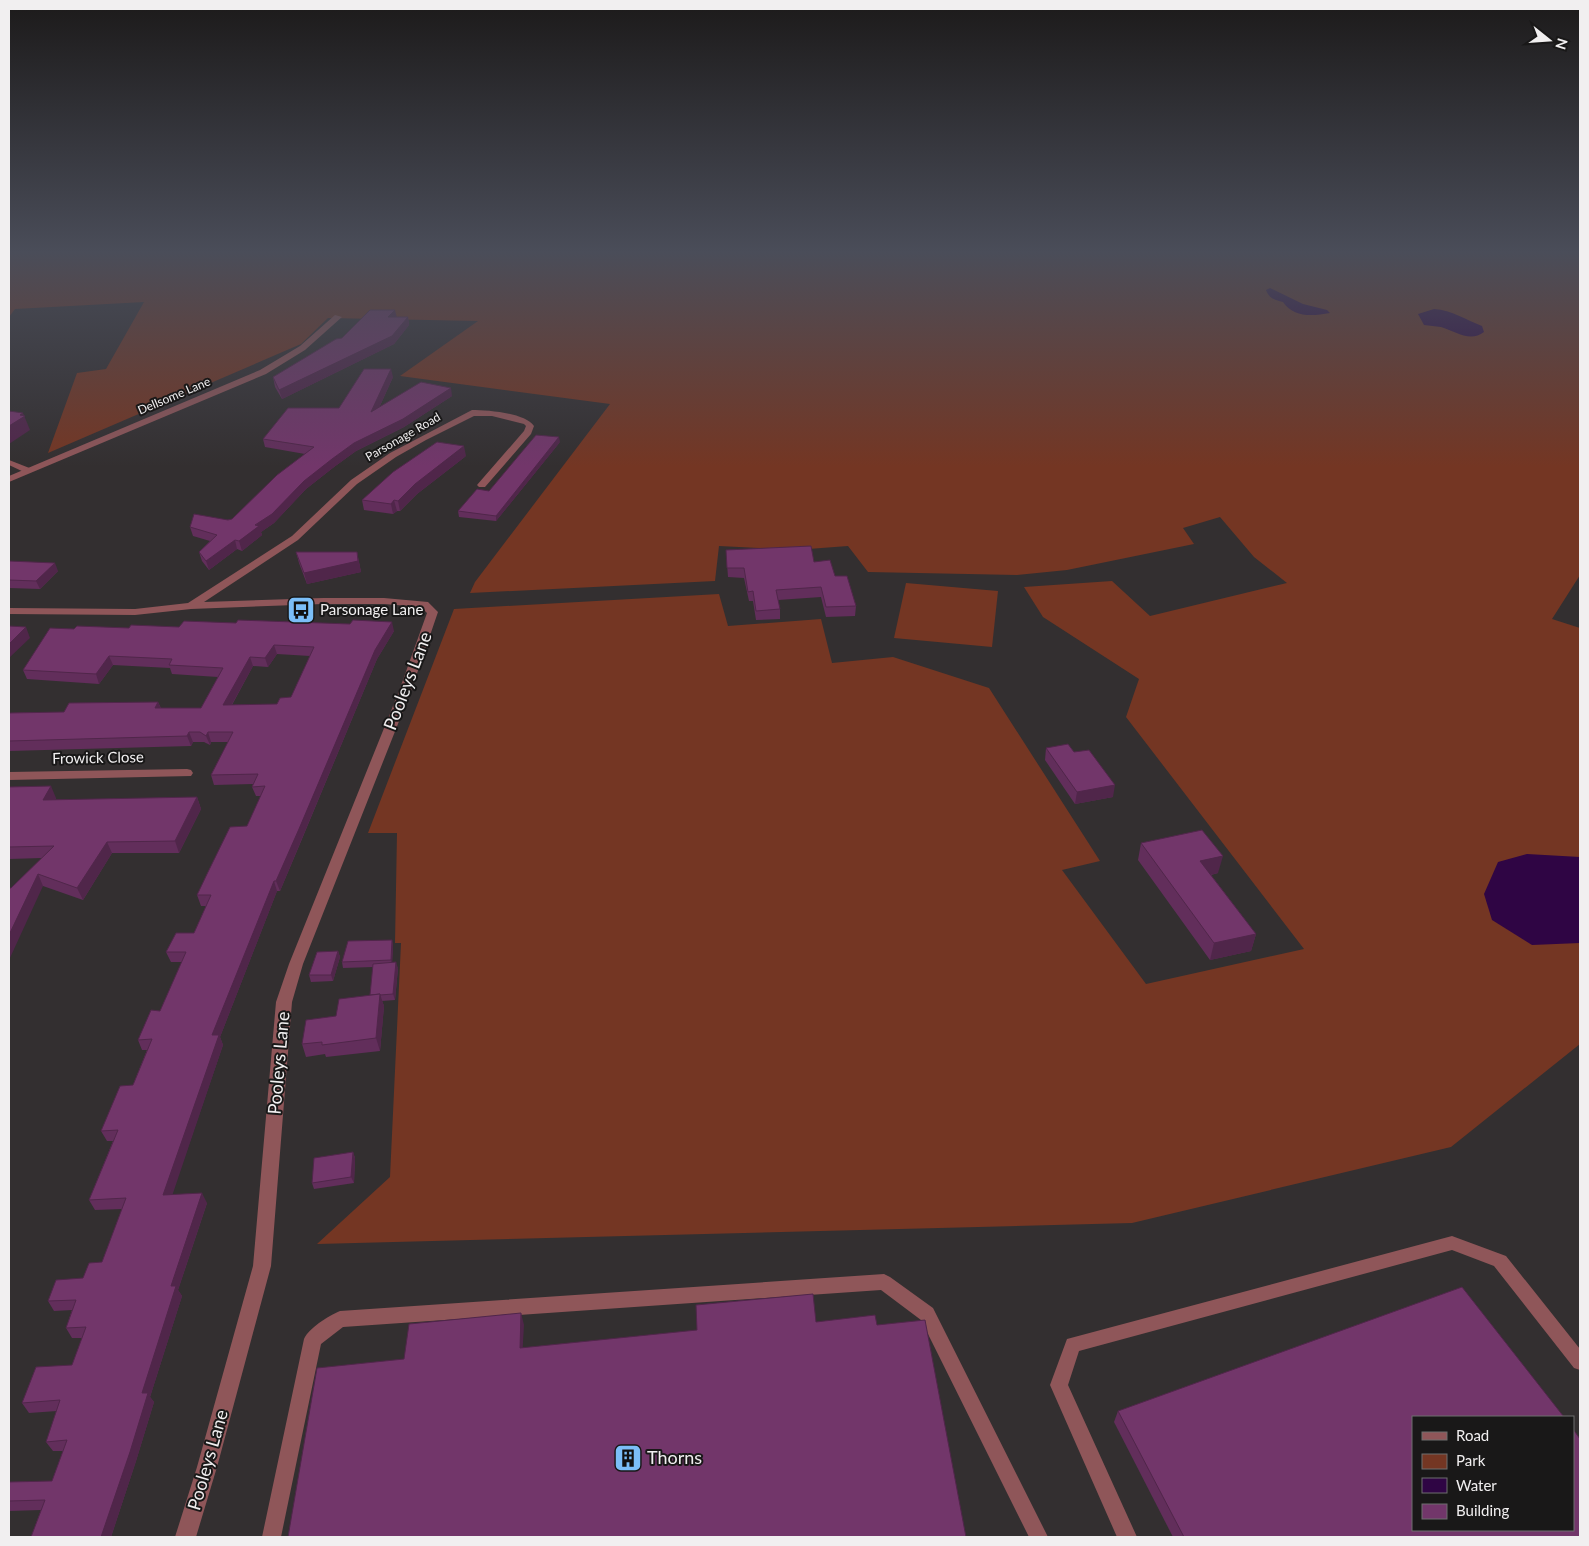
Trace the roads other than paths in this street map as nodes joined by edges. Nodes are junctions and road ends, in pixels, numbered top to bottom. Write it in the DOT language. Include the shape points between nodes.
graph roads {
  1 [pos="333,322"];
  2 [pos="9,462"];
  3 [pos="29,471"];
  4 [pos="9,479"];
  5 [pos="482,485"];
  6 [pos="192,606"];
  7 [pos="9,611"];
  8 [pos="188,773"];
  9 [pos="9,776"];
  10 [pos="1580,1362"];
  11 [pos="185,1537"];
  12 [pos="271,1537"];
  13 [pos="1039,1537"];
  14 [pos="1127,1537"];
  1 -- 3 [label="street, Dellsome Lane" via="295,355 263,372"];
  2 -- 3 [label="lane"];
  3 -- 4 [label="street, Dellsome Lane"];
  5 -- 6 [label="street, Parsonage Road" via="528,432 530,426 527,422 492,413 472,413 393,454 354,482 295,538"];
  6 -- 7 [label="street" via="135,612"];
  6 -- 11 [label="street, Pooleys Lane" via="384,601 413,603 429,607 433,612 284,1002 262,1266"];
  8 -- 9 [label="street, Frowick Close"];
  10 -- 14 [label="lane" via="1500,1261 1452,1243 1073,1345 1059,1385"];
  12 -- 13 [label="lane" via="313,1339 340,1319 884,1282 927,1314"];
}
